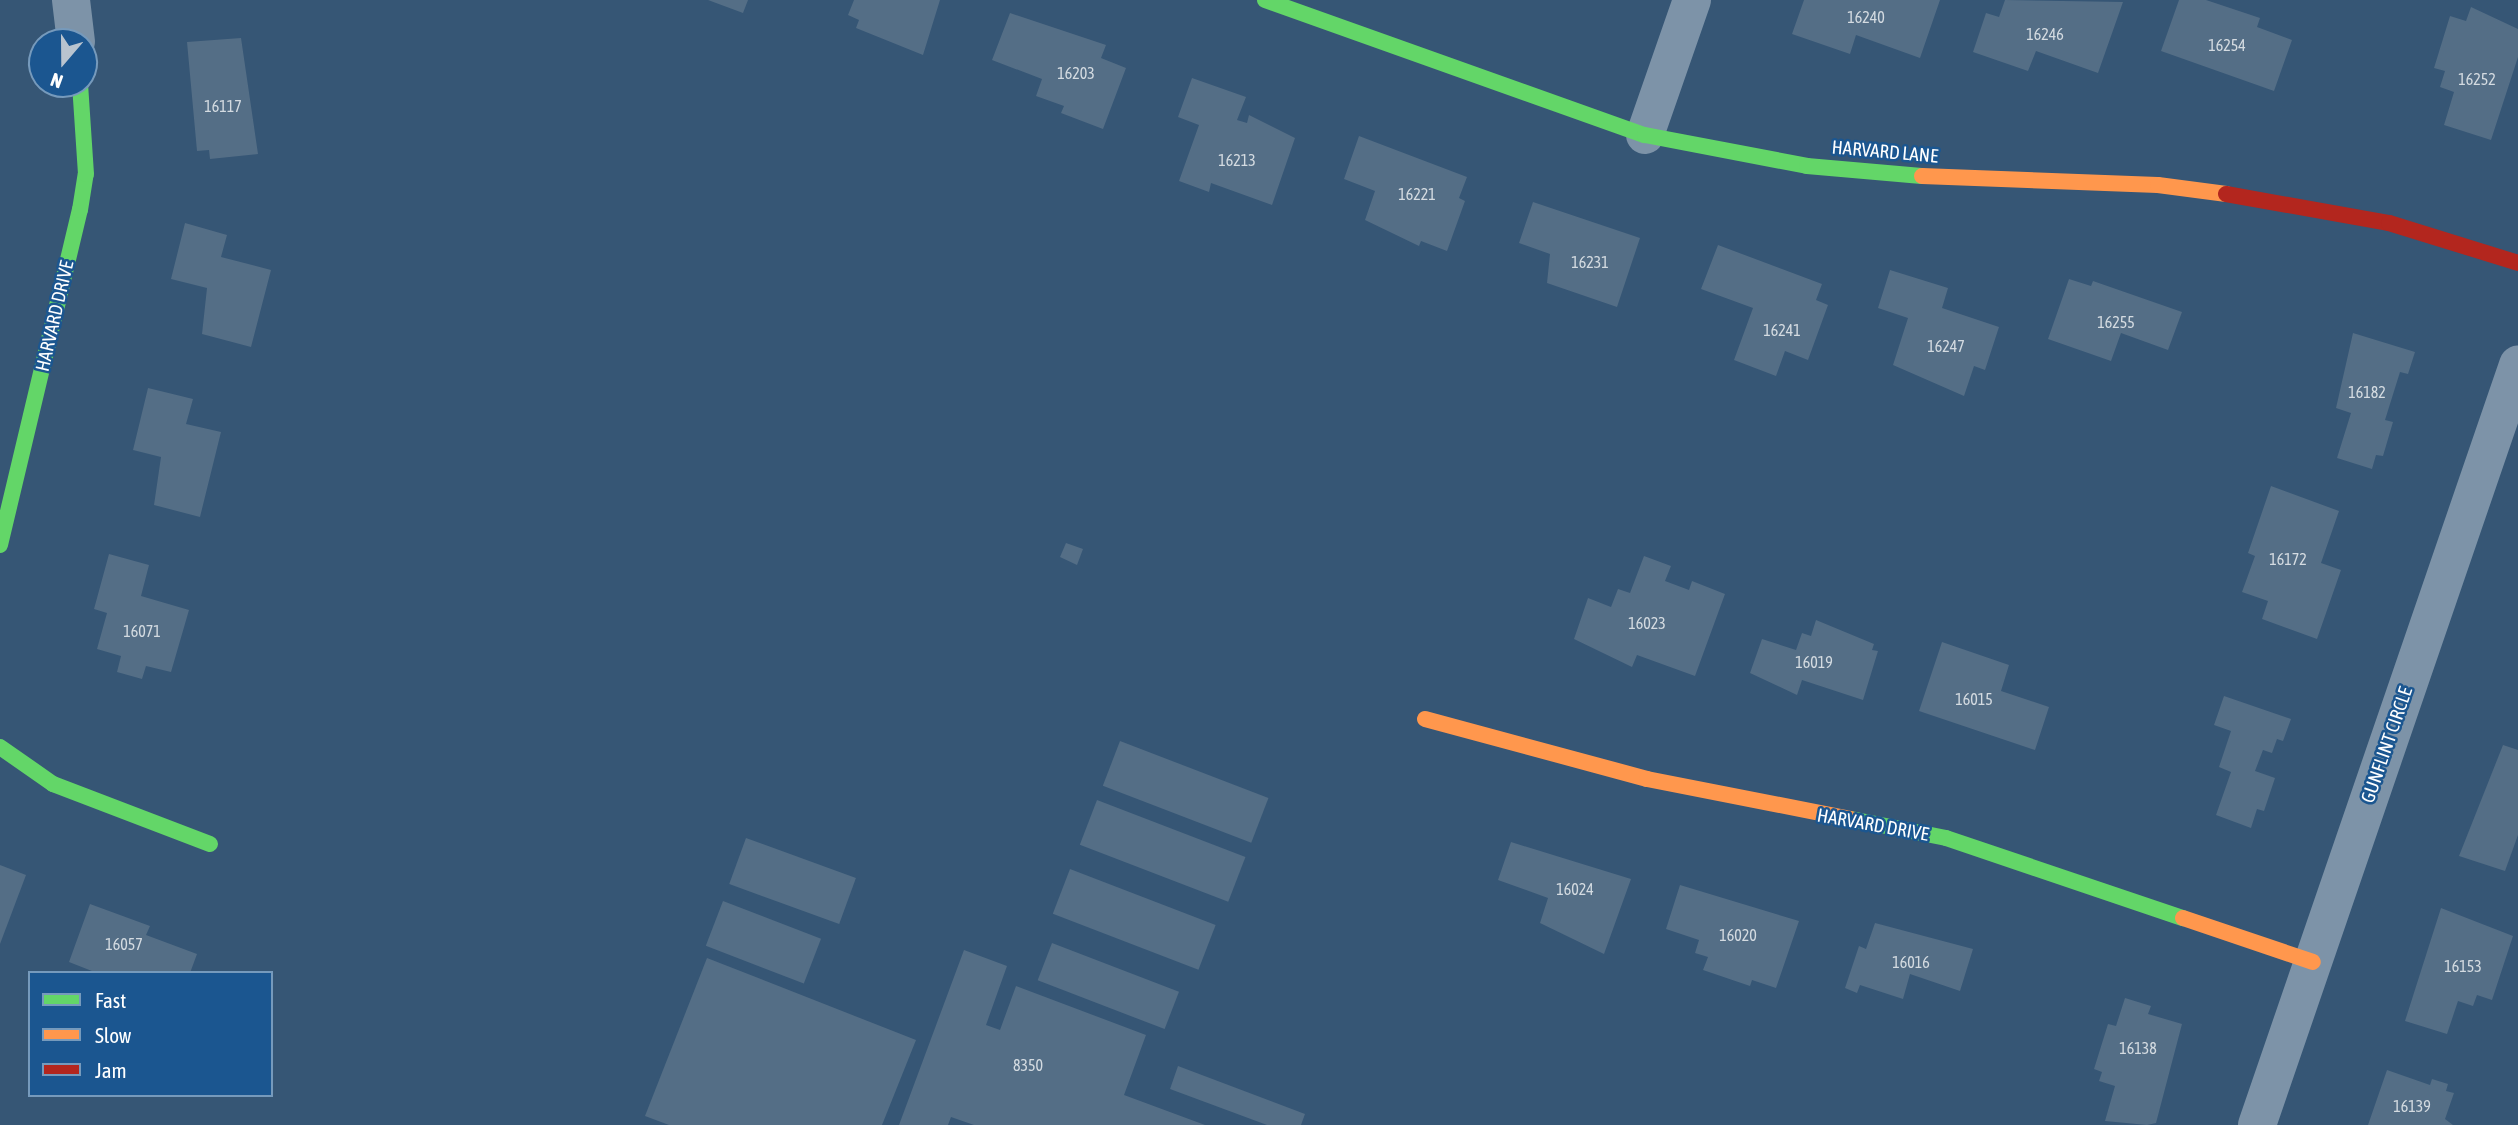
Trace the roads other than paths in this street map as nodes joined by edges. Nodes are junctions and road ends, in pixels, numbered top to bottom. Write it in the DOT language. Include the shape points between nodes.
graph roads {
  1 [pos="71,0"];
  2 [pos="1265,0"];
  3 [pos="1692,0"];
  4 [pos="74,28"];
  5 [pos="81,98"];
  6 [pos="1645,135"];
  7 [pos="2518,263"];
  8 [pos="2518,365"];
  9 [pos="7,487"];
  10 [pos="0,545"];
  11 [pos="1424,719"];
  12 [pos="0,747"];
  13 [pos="211,844"];
  14 [pos="2313,962"];
  15 [pos="2257,1125"];
  1 -- 4 [label="street"];
  2 -- 6 [label="street, HARVARD LANE"];
  3 -- 6 [label="street"];
  5 -- 9 [label="street, HARVARD DRIVE" via="86,174"];
  6 -- 7 [label="street, HARVARD LANE" via="1876,174 2158,185 2274,200 2389,223"];
  8 -- 14 [label="street, GUNFLINT CIRCLE"];
  9 -- 10 [label="street, HARVARD DRIVE"];
  11 -- 14 [label="street, HARVARD DRIVE" via="1661,782 1946,838"];
  12 -- 13 [label="street" via="53,784"];
  14 -- 15 [label="street, GUNFLINT CIRCLE"];
}
